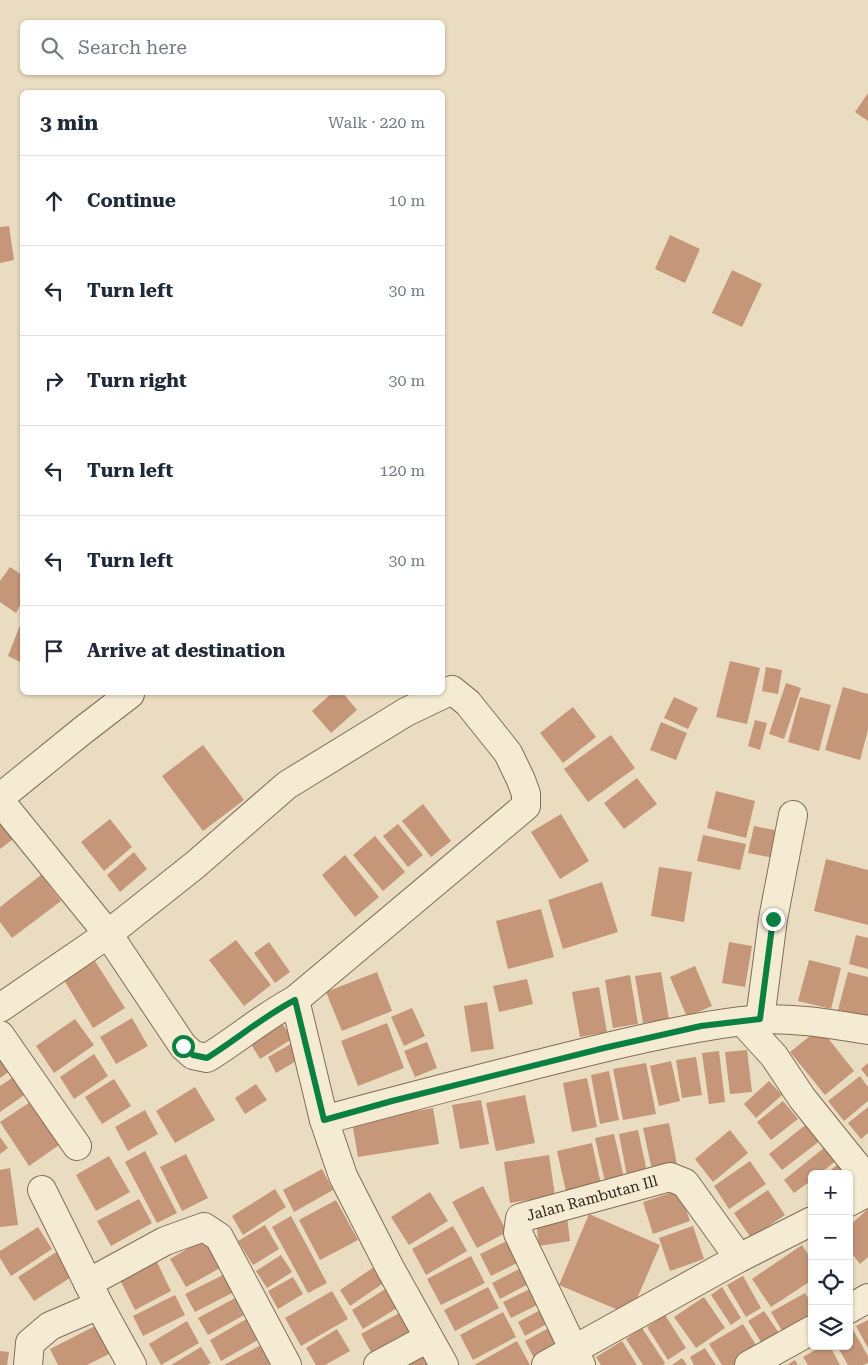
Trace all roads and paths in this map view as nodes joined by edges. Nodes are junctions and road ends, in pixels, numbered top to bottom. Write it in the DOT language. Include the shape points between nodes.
graph roads {
  1 [pos="445,693"];
  2 [pos="129,695"];
  3 [pos="442,695"];
  4 [pos="793,815"];
  5 [pos="108,934"];
  6 [pos="295,1000"];
  7 [pos="0,1008"];
  8 [pos="751,1020"];
  9 [pos="868,1030"];
  10 [pos="0,1035"];
  11 [pos="324,1120"];
  12 [pos="77,1146"];
  13 [pos="868,1180"];
  14 [pos="42,1190"];
  15 [pos="868,1192"];
  16 [pos="853,1200"];
  17 [pos="808,1223"];
  18 [pos="739,1258"];
  19 [pos="93,1294"];
  20 [pos="868,1298"];
  21 [pos="853,1307"];
  22 [pos="808,1332"];
  23 [pos="428,1338"];
  24 [pos="577,1358"];
  25 [pos="28,1365"];
  26 [pos="132,1365"];
  27 [pos="287,1365"];
  28 [pos="378,1365"];
  29 [pos="444,1365"];
  30 [pos="546,1365"];
  31 [pos="749,1365"];
  1 -- 6 [label="street" via="452,690 468,703 508,753 522,780 526,806"];
  2 -- 5 [label="street" via="2,796 5,807"];
  3 -- 5 [label="street" via="406,712 287,786"];
  4 -- 8 [label="street"];
  5 -- 6 [label="street" via="183,1046 193,1055 207,1058"];
  5 -- 7 [label="street"];
  6 -- 11 [label="street"];
  8 -- 9 [label="street" via="809,1022"];
  8 -- 11 [label="street" via="701,1026 604,1048"];
  8 -- 13 [label="street" via="802,1098"];
  10 -- 12 [label="street"];
  11 -- 23 [label="street" via="343,1176"];
  14 -- 19 [label="street"];
  15 -- 16 [label="street"];
  17 -- 18 [label="street"];
  18 -- 24 [label="street"];
  18 -- 24 [label="street, Jalan Rambutan Ill" via="685,1183 670,1177 520,1218 518,1232"];
  19 -- 25 [label="street" via="30,1343"];
  19 -- 26 [label="street"];
  19 -- 27 [label="street" via="165,1241 204,1227 219,1237"];
  20 -- 21 [label="street"];
  22 -- 31 [label="street"];
  23 -- 28 [label="street"];
  23 -- 29 [label="street"];
  24 -- 30 [label="street"];
}
